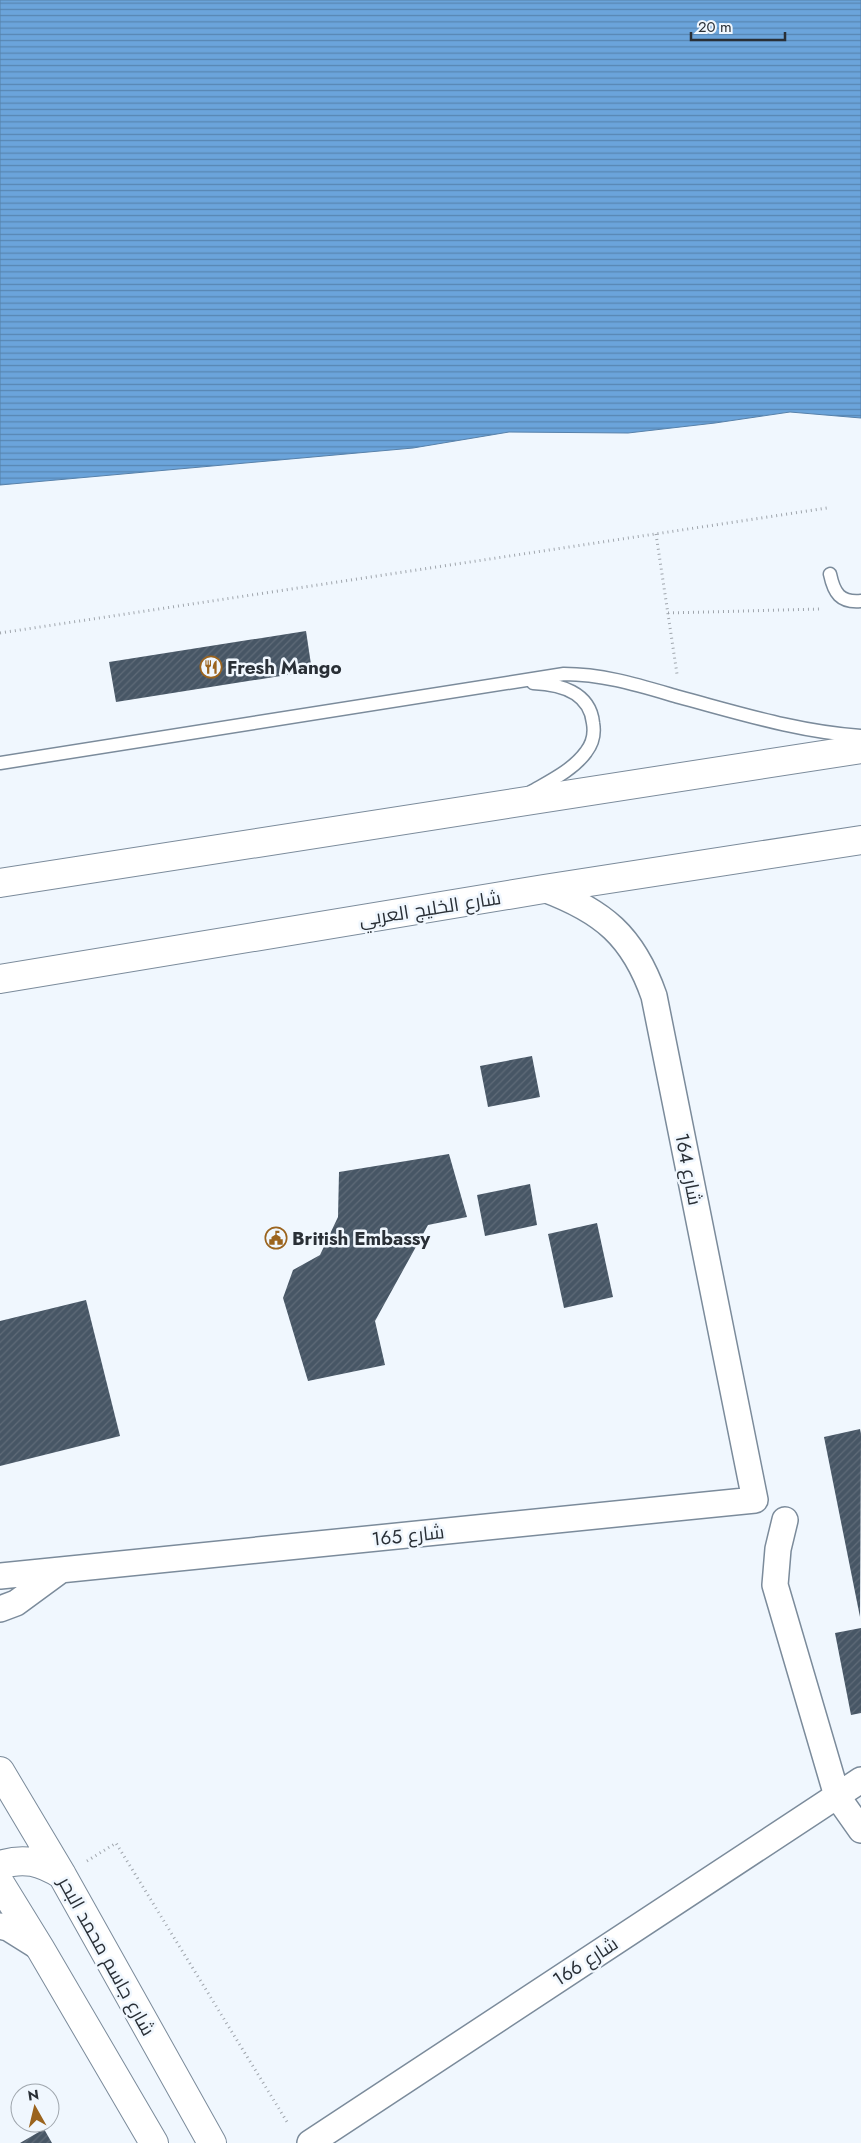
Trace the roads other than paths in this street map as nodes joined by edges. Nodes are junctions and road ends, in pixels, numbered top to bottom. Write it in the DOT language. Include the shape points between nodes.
graph roads {
  1 [pos="830,574"];
  2 [pos="861,601"];
  3 [pos="505,683"];
  4 [pos="861,736"];
  5 [pos="861,748"];
  6 [pos="0,764"];
  7 [pos="505,804"];
  8 [pos="861,840"];
  9 [pos="0,883"];
  10 [pos="544,889"];
  11 [pos="0,979"];
  12 [pos="755,1500"];
  13 [pos="785,1520"];
  14 [pos="61,1570"];
  15 [pos="0,1576"];
  16 [pos="0,1609"];
  17 [pos="0,1771"];
  18 [pos="861,1780"];
  19 [pos="837,1796"];
  20 [pos="861,1830"];
  21 [pos="0,1865"];
  22 [pos="62,1876"];
  23 [pos="0,1883"];
  24 [pos="0,1926"];
  25 [pos="40,1948"];
  26 [pos="154,2143"];
  27 [pos="212,2143"];
  28 [pos="310,2143"];
  1 -- 2 [label="lane" via="838,596 845,601"];
  3 -- 4 [label="lane" via="583,674 618,680 774,722"];
  3 -- 6 [label="lane"];
  3 -- 7 [label="lane" via="549,684 574,693 590,710 594,734 588,750 576,763 542,786"];
  5 -- 7 [label="main road"];
  7 -- 9 [label="main road"];
  8 -- 10 [label="main road, شارع الخليج العربي"];
  10 -- 11 [label="main road, شارع الخليج العربي"];
  10 -- 12 [label="street, شارع 164" via="598,915 622,937 645,970 654,996"];
  12 -- 14 [label="street, شارع 165"];
  13 -- 19 [label="street" via="778,1549 775,1585"];
  14 -- 15 [label="street, شارع 165"];
  14 -- 16 [label="street" via="16,1603"];
  17 -- 22 [label="main road, شارع جاسم محمد البحر"];
  18 -- 19 [label="street, شارع 166"];
  19 -- 20 [label="street"];
  19 -- 28 [label="street, شارع 166"];
  21 -- 22 [label="main road" via="20,1860 33,1861"];
  22 -- 27 [label="main road, شارع جاسم محمد البحر"];
  23 -- 25 [label="main road"];
  24 -- 25 [label="street"];
  25 -- 26 [label="main road"];
}
